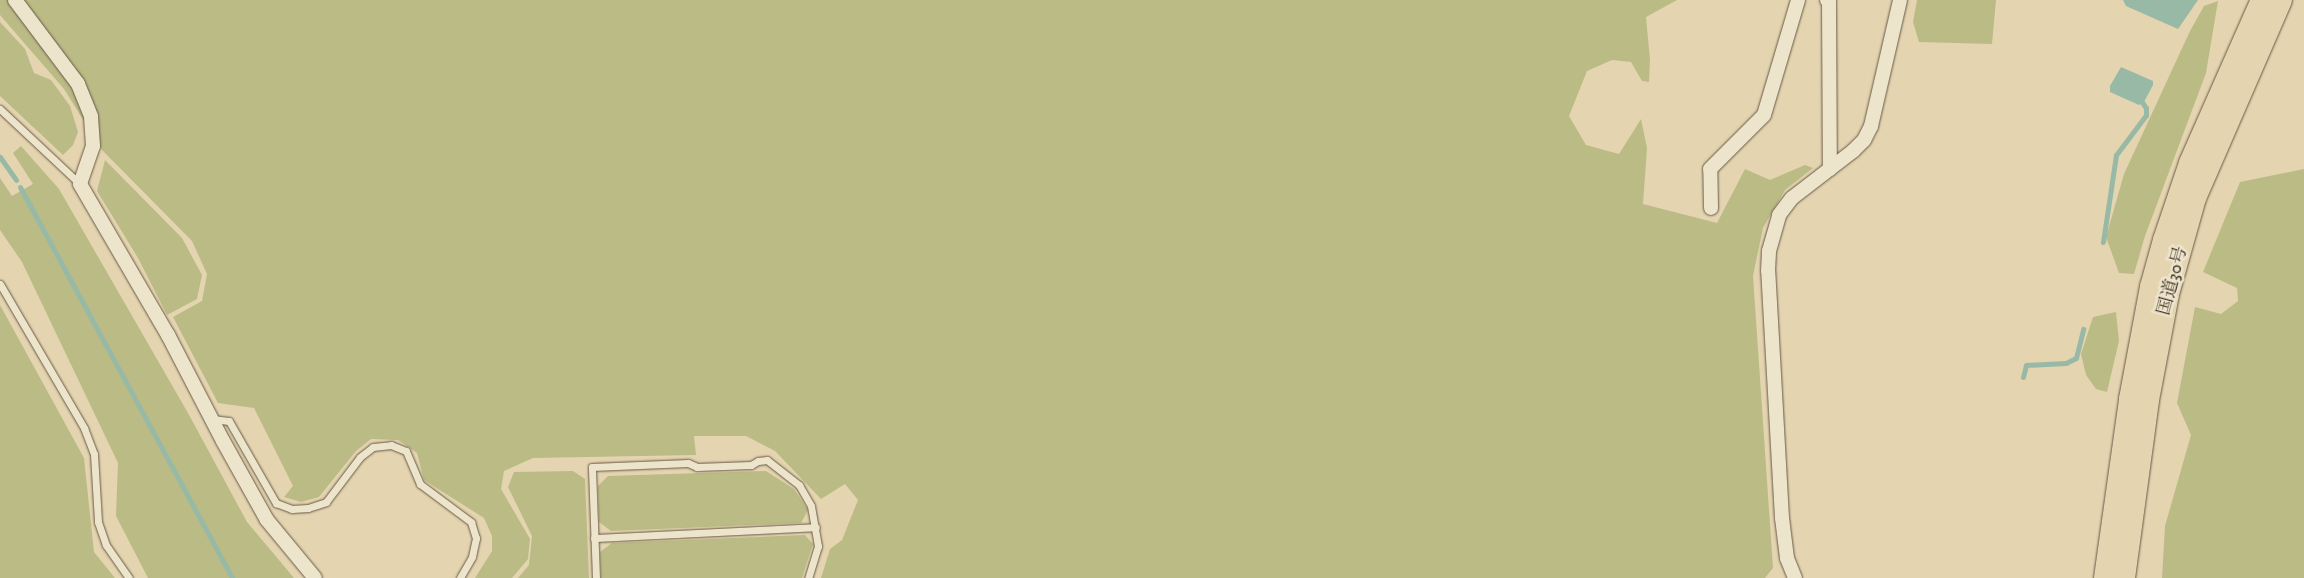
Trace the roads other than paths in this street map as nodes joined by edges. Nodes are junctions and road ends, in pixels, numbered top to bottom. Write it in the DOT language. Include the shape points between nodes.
graph roads {
  1 [pos="15,0"];
  2 [pos="1798,0"];
  3 [pos="1827,0"];
  4 [pos="1900,0"];
  5 [pos="2262,0"];
  6 [pos="2281,0"];
  7 [pos="0,108"];
  8 [pos="1830,169"];
  9 [pos="80,184"];
  10 [pos="1711,208"];
  11 [pos="0,284"];
  12 [pos="212,419"];
  13 [pos="816,527"];
  14 [pos="594,538"];
  15 [pos="129,578"];
  16 [pos="315,578"];
  17 [pos="460,578"];
  18 [pos="596,578"];
  19 [pos="808,578"];
  20 [pos="1795,578"];
  21 [pos="2105,578"];
  22 [pos="2124,578"];
  1 -- 9 [label="street" via="78,84 91,117 93,146"];
  2 -- 10 [label="street" via="1764,114 1710,169"];
  3 -- 8 [label="street"];
  4 -- 8 [label="street" via="1871,126 1853,152"];
  5 -- 21 [label="highway, 国道30号" via="2190,163 2150,287 2130,399"];
  6 -- 22 [label="highway, 国道30号" via="2196,198 2168,294 2148,400"];
  7 -- 9 [label="lane"];
  8 -- 20 [label="street" via="1792,198 1779,215 1769,251 1782,518 1787,558"];
  9 -- 12 [label="street" via="168,335"];
  11 -- 15 [label="lane" via="84,428 94,454 98,522 106,545"];
  12 -- 16 [label="street" via="266,520"];
  12 -- 17 [label="lane" via="229,421 276,503 292,509 326,502 360,456 373,447 391,445 406,451 420,484 471,522 476,538 472,557"];
  13 -- 14 [label="lane"];
  13 -- 14 [label="lane" via="811,506 799,485 768,460 733,466 697,467 688,463 592,467"];
  13 -- 19 [label="lane" via="818,546"];
  14 -- 18 [label="lane"];
}
